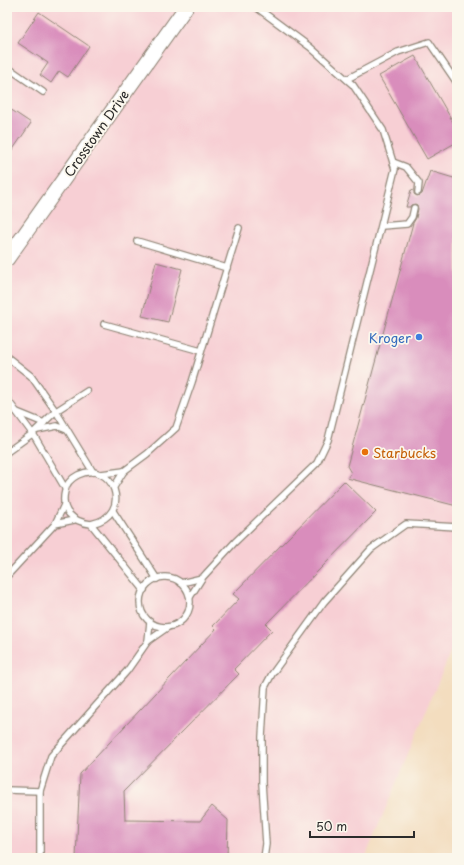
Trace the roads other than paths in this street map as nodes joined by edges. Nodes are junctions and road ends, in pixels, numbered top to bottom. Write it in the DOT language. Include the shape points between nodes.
graph roads {
  1 [pos="186,7"];
  2 [pos="256,7"];
  3 [pos="7,66"];
  4 [pos="347,79"];
  5 [pos="457,83"];
  6 [pos="43,92"];
  7 [pos="393,162"];
  8 [pos="418,192"];
  9 [pos="414,208"];
  10 [pos="382,226"];
  11 [pos="239,228"];
  12 [pos="137,240"];
  13 [pos="7,259"];
  14 [pos="227,268"];
  15 [pos="104,324"];
  16 [pos="202,351"];
  17 [pos="7,357"];
  18 [pos="87,391"];
  19 [pos="7,399"];
  20 [pos="56,411"];
  21 [pos="16,412"];
  22 [pos="44,422"];
  23 [pos="68,430"];
  24 [pos="35,432"];
  25 [pos="7,452"];
  26 [pos="124,470"];
  27 [pos="93,472"];
  28 [pos="101,474"];
  29 [pos="114,487"];
  30 [pos="65,488"];
  31 [pos="64,505"];
  32 [pos="113,511"];
  33 [pos="74,520"];
  34 [pos="55,524"];
  35 [pos="91,524"];
  36 [pos="457,527"];
  37 [pos="7,576"];
  38 [pos="202,578"];
  39 [pos="157,579"];
  40 [pos="181,583"];
  41 [pos="144,590"];
  42 [pos="190,597"];
  43 [pos="150,622"];
  44 [pos="168,627"];
  45 [pos="148,641"];
  46 [pos="7,790"];
  47 [pos="40,791"];
  48 [pos="40,858"];
  49 [pos="264,858"];
  1 -- 13 [label="street, Crosstown Drive"];
  2 -- 4 [label="lane" via="310,46"];
  3 -- 6 [label="lane"];
  4 -- 5 [label="lane" via="398,52 429,42"];
  4 -- 7 [label="lane" via="354,84 382,130"];
  7 -- 8 [label="lane" via="406,168 419,183"];
  7 -- 10 [label="lane" via="395,169"];
  9 -- 10 [label="lane" via="407,224"];
  10 -- 38 [label="lane" via="328,440 317,463 235,542"];
  11 -- 14 [label="lane"];
  12 -- 14 [label="lane"];
  14 -- 16 [label="lane"];
  15 -- 16 [label="lane"];
  16 -- 26 [label="lane" via="176,428 147,454"];
  17 -- 20 [label="lane" via="32,376"];
  18 -- 20 [label="lane"];
  19 -- 21 [label="lane"];
  20 -- 22 [label="lane"];
  20 -- 23 [label="lane"];
  21 -- 22 [label="lane"];
  21 -- 24 [label="lane"];
  22 -- 24 [label="lane"];
  23 -- 24 [label="lane" via="57,426"];
  23 -- 27 [label="lane"];
  24 -- 25 [label="lane"];
  24 -- 30 [label="lane"];
  26 -- 28 [label="lane"];
  26 -- 29 [label="lane"];
  27 -- 28 [label="lane"];
  27 -- 30 [label="lane" via="84,472 76,476"];
  28 -- 29 [label="lane"];
  29 -- 32 [label="lane" via="116,495"];
  30 -- 31 [label="lane"];
  31 -- 33 [label="lane"];
  31 -- 34 [label="lane"];
  32 -- 35 [label="lane" via="103,520"];
  32 -- 39 [label="lane"];
  33 -- 34 [label="lane"];
  33 -- 35 [label="lane"];
  34 -- 37 [label="lane"];
  35 -- 41 [label="lane"];
  36 -- 49 [label="lane" via="406,524 371,549 324,602 272,674 265,687 262,737 266,844"];
  38 -- 40 [label="lane"];
  38 -- 42 [label="lane"];
  39 -- 40 [label="lane" via="169,578"];
  39 -- 41 [label="lane" via="149,583"];
  40 -- 42 [label="lane"];
  41 -- 43 [label="lane" via="140,603 145,617"];
  42 -- 44 [label="lane" via="186,616"];
  43 -- 44 [label="lane"];
  43 -- 45 [label="lane"];
  44 -- 45 [label="lane"];
  45 -- 47 [label="lane" via="127,671 51,756"];
  46 -- 47 [label="lane"];
  47 -- 48 [label="lane"];
}
